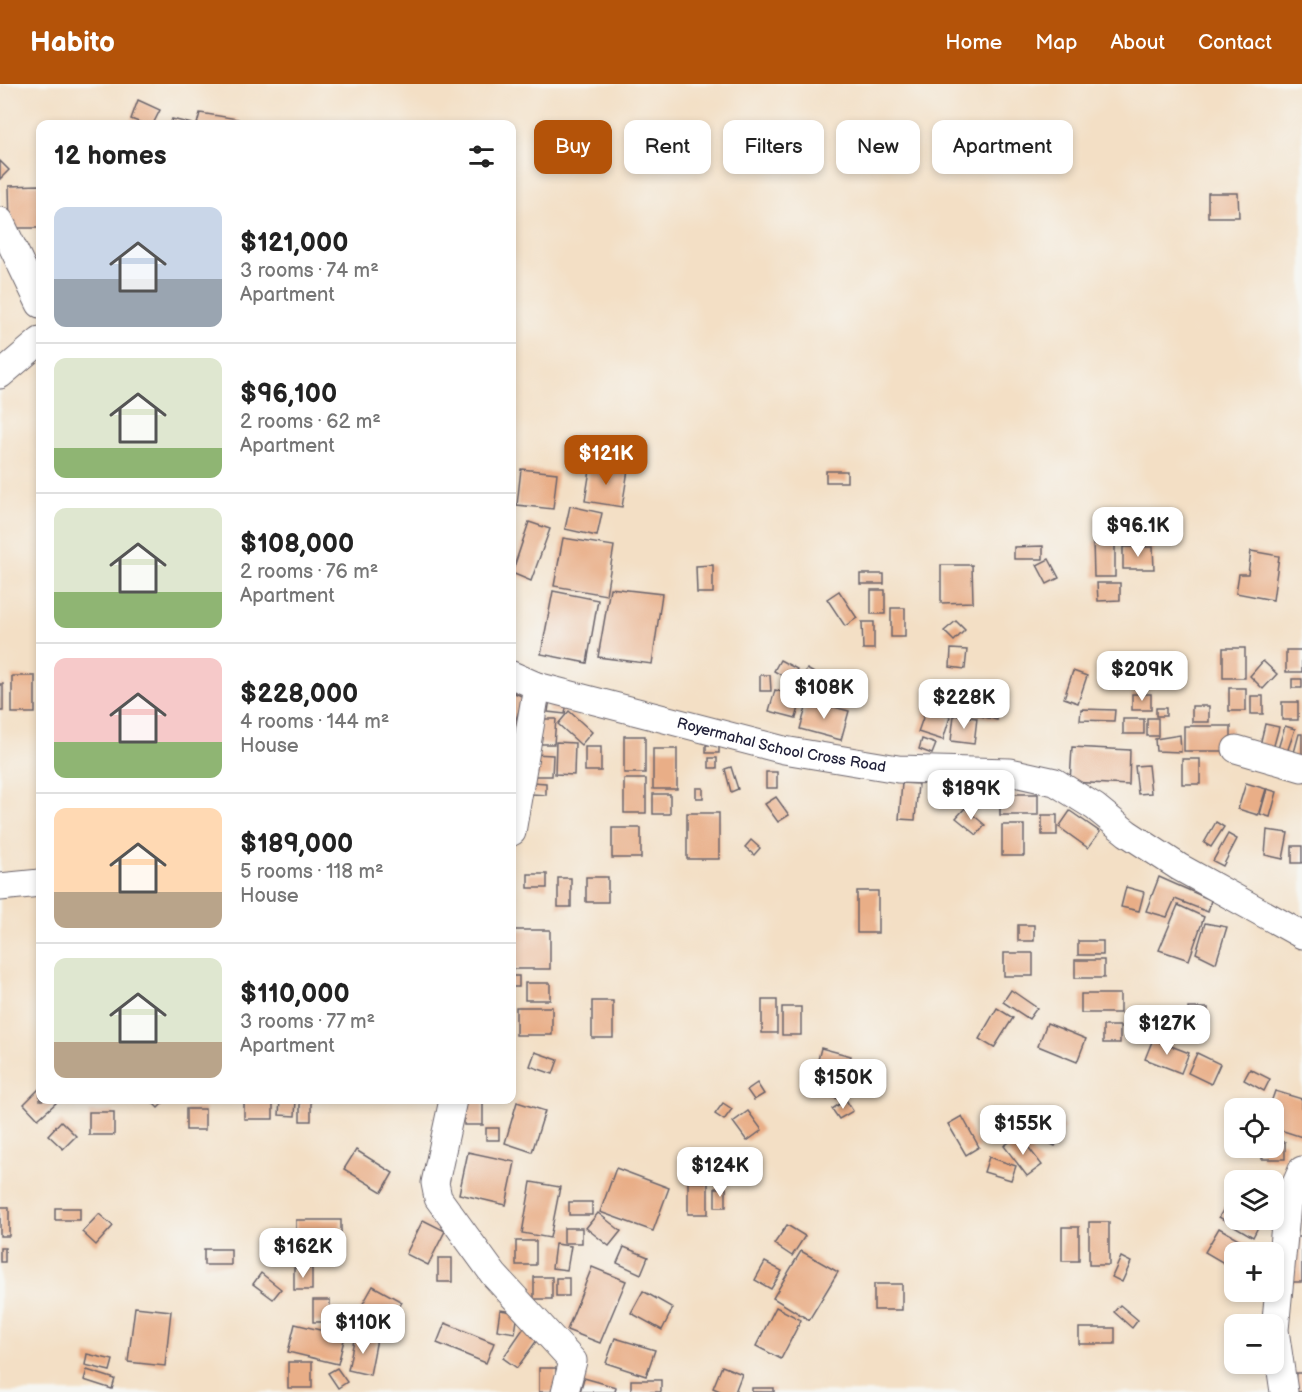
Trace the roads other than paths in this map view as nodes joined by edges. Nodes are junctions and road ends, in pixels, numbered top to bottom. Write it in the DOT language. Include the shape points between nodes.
graph roads {
  1 [pos="0,221"];
  2 [pos="36,296"];
  3 [pos="36,344"];
  4 [pos="0,375"];
  5 [pos="516,677"];
  6 [pos="537,686"];
  7 [pos="1236,749"];
  8 [pos="1302,768"];
  9 [pos="516,809"];
  10 [pos="36,883"];
  11 [pos="0,887"];
  12 [pos="1302,935"];
  13 [pos="452,1104"];
  14 [pos="1302,1170"];
  15 [pos="565,1392"];
  16 [pos="1284,1392"];
  1 -- 2 [label="street"];
  3 -- 4 [label="street"];
  5 -- 6 [label="street, Royermahal School Cross Road"];
  6 -- 9 [label="street"];
  6 -- 12 [label="street, Royermahal School Cross Road" via="784,750 898,769 1010,772 1055,782 1179,867"];
  7 -- 8 [label="street"];
  10 -- 11 [label="street"];
  13 -- 15 [label="street" via="435,1183 438,1198 494,1275 573,1361"];
  14 -- 16 [label="street" via="1287,1204 1275,1330"];
}
